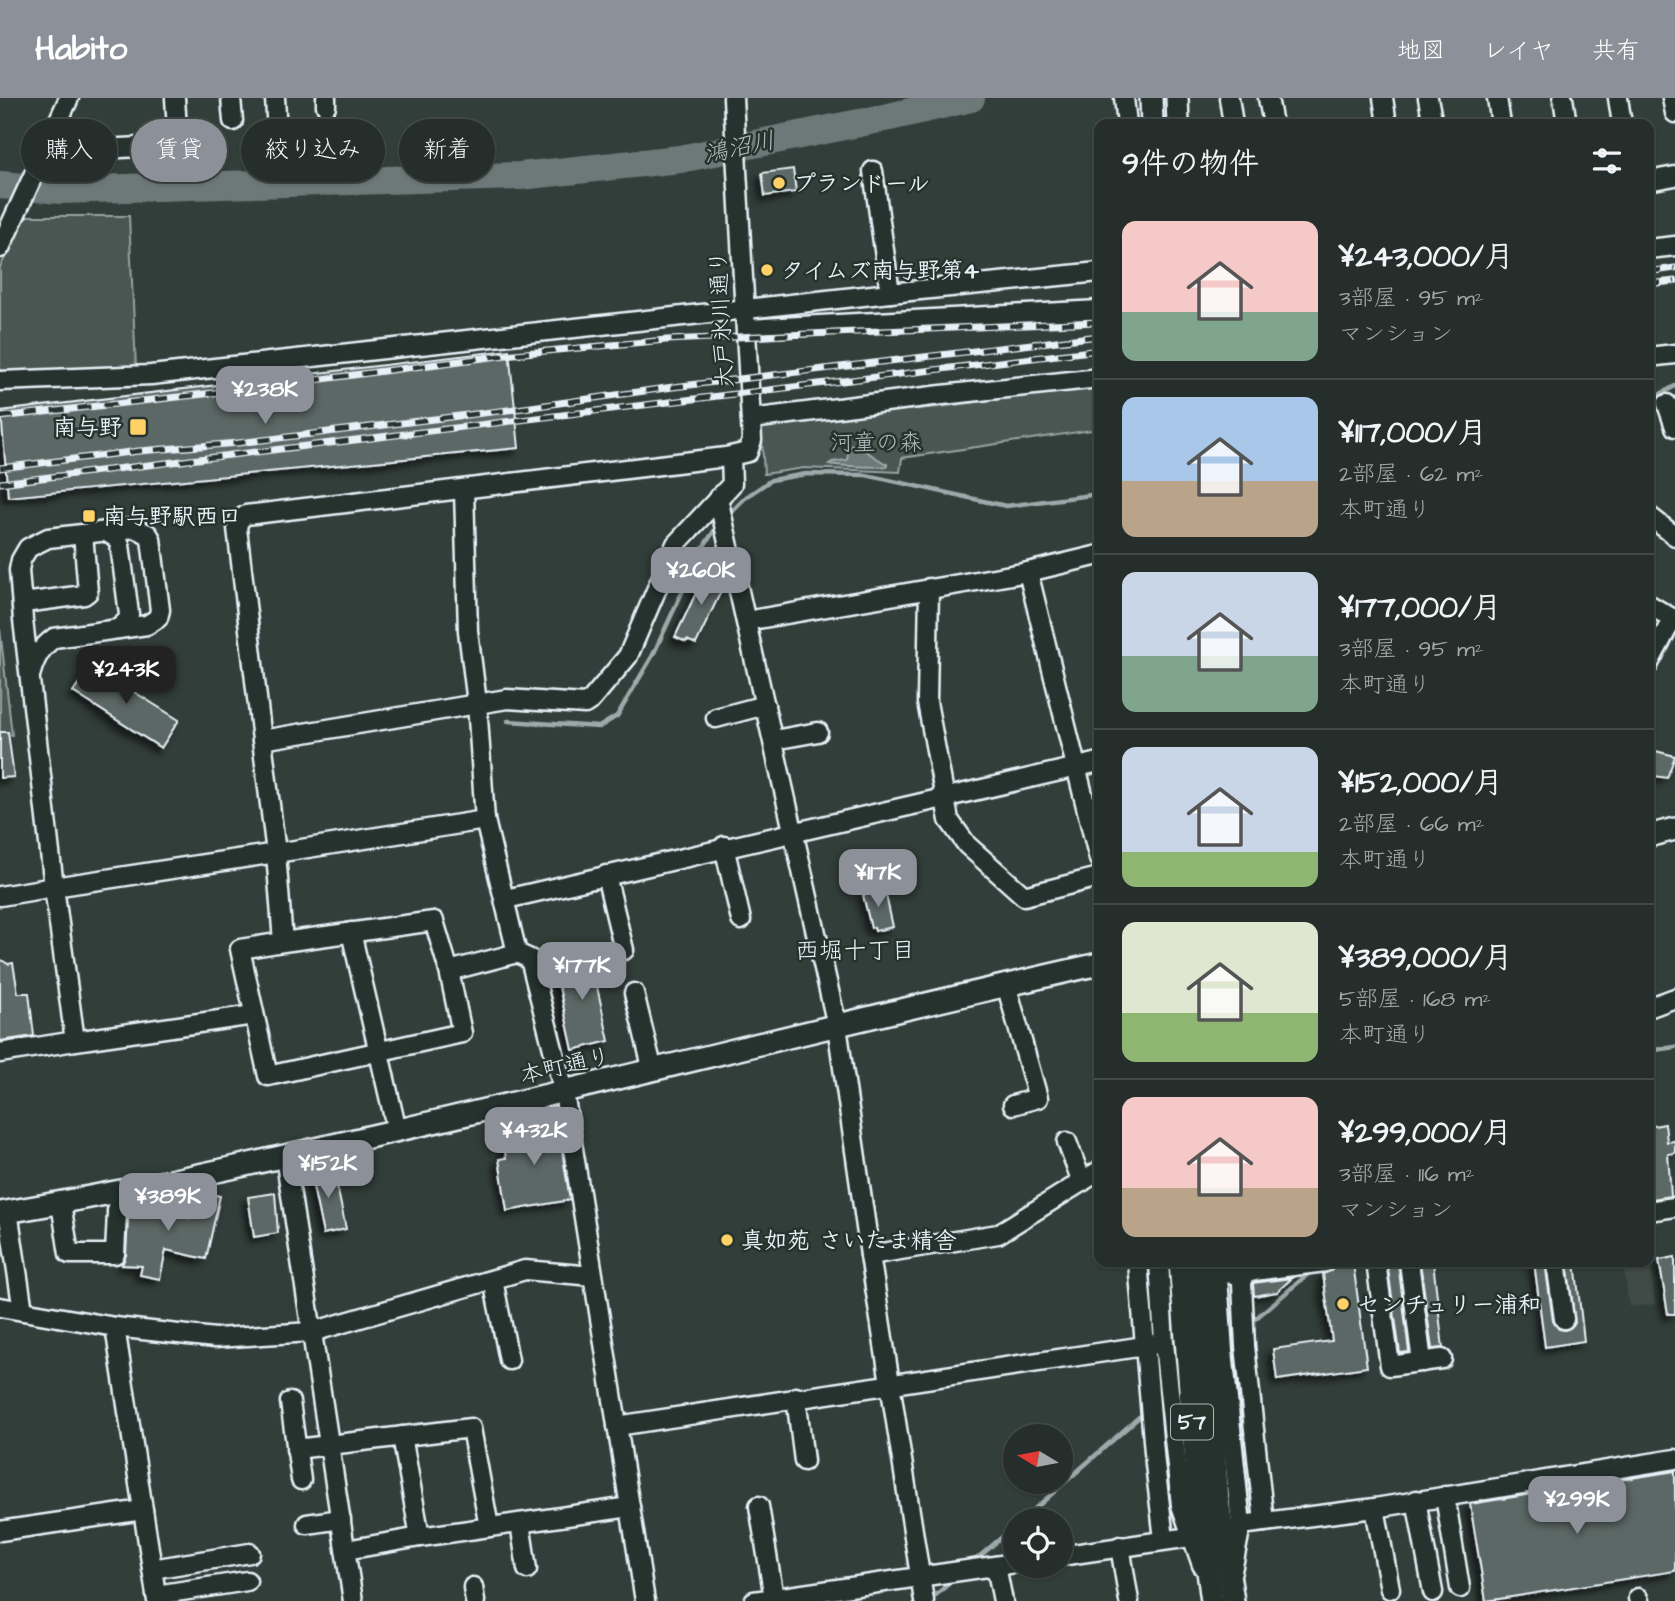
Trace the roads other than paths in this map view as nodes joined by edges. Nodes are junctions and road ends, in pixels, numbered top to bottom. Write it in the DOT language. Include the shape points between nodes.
graph roads {
  1 [pos="69,98"];
  2 [pos="175,98"];
  3 [pos="231,98"];
  4 [pos="275,98"];
  5 [pos="733,98"];
  6 [pos="1124,98"];
  7 [pos="1151,98"];
  8 [pos="1177,98"];
  9 [pos="1228,98"];
  10 [pos="1268,98"];
  11 [pos="1383,98"];
  12 [pos="1428,98"];
  13 [pos="1496,98"];
  14 [pos="1563,98"];
  15 [pos="1618,98"];
  16 [pos="1672,98"];
  17 [pos="1675,113"];
  18 [pos="60,119"];
  19 [pos="276,119"];
  20 [pos="1126,119"];
  21 [pos="1152,119"];
  22 [pos="1178,119"];
  23 [pos="1232,119"];
  24 [pos="1272,119"];
  25 [pos="1386,119"];
  26 [pos="1432,119"];
  27 [pos="1500,119"];
  28 [pos="1566,119"];
  29 [pos="1621,119"];
  30 [pos="233,121"];
  31 [pos="117,148"];
  32 [pos="873,172"];
  33 [pos="1675,176"];
  34 [pos="1654,180"];
  35 [pos="32,182"];
  36 [pos="1675,246"];
  37 [pos="0,248"];
  38 [pos="1654,248"];
  39 [pos="1094,273"];
  40 [pos="890,293"];
  41 [pos="746,310"];
  42 [pos="1094,310"];
  43 [pos="747,328"];
  44 [pos="1675,354"];
  45 [pos="1654,356"];
  46 [pos="1094,379"];
  47 [pos="0,382"];
  48 [pos="1667,404"];
  49 [pos="751,419"];
  50 [pos="1675,427"];
  51 [pos="731,457"];
  52 [pos="464,490"];
  53 [pos="719,512"];
  54 [pos="1654,520"];
  55 [pos="105,531"];
  56 [pos="83,534"];
  57 [pos="1675,536"];
  58 [pos="1094,556"];
  59 [pos="1028,572"];
  60 [pos="929,588"];
  61 [pos="21,593"];
  62 [pos="1654,607"];
  63 [pos="1674,619"];
  64 [pos="23,620"];
  65 [pos="746,621"];
  66 [pos="118,629"];
  67 [pos="54,638"];
  68 [pos="1654,654"];
  69 [pos="30,676"];
  70 [pos="477,704"];
  71 [pos="765,705"];
  72 [pos="716,718"];
  73 [pos="818,732"];
  74 [pos="262,740"];
  75 [pos="774,740"];
  76 [pos="1094,763"];
  77 [pos="1076,766"];
  78 [pos="945,796"];
  79 [pos="485,820"];
  80 [pos="1675,829"];
  81 [pos="794,831"];
  82 [pos="1654,834"];
  83 [pos="1094,839"];
  84 [pos="724,846"];
  85 [pos="276,853"];
  86 [pos="606,874"];
  87 [pos="1094,878"];
  88 [pos="54,887"];
  89 [pos="0,896"];
  90 [pos="506,898"];
  91 [pos="741,919"];
  92 [pos="351,932"];
  93 [pos="283,942"];
  94 [pos="624,950"];
  95 [pos="517,953"];
  96 [pos="1094,965"];
  97 [pos="449,971"];
  98 [pos="1006,984"];
  99 [pos="634,993"];
  100 [pos="1675,998"];
  101 [pos="1654,1006"];
  102 [pos="254,1015"];
  103 [pos="837,1027"];
  104 [pos="75,1041"];
  105 [pos="379,1052"];
  106 [pos="0,1053"];
  107 [pos="653,1071"];
  108 [pos="564,1092"];
  109 [pos="1013,1105"];
  110 [pos="397,1130"];
  111 [pos="1067,1142"];
  112 [pos="285,1156"];
  113 [pos="1094,1174"];
  114 [pos="1082,1182"];
  115 [pos="118,1192"];
  116 [pos="61,1203"];
  117 [pos="1675,1207"];
  118 [pos="1654,1210"];
  119 [pos="4,1212"];
  120 [pos="870,1255"];
  121 [pos="1138,1267"];
  122 [pos="1159,1267"];
  123 [pos="1180,1267"];
  124 [pos="1199,1267"];
  125 [pos="1242,1267"];
  126 [pos="1377,1267"];
  127 [pos="1410,1267"];
  128 [pos="1557,1267"];
  129 [pos="1217,1269"];
  130 [pos="593,1276"];
  131 [pos="493,1280"];
  132 [pos="0,1307"];
  133 [pos="23,1311"];
  134 [pos="1564,1319"];
  135 [pos="115,1327"];
  136 [pos="312,1332"];
  137 [pos="1164,1343"];
  138 [pos="1144,1346"];
  139 [pos="1442,1359"];
  140 [pos="509,1360"];
  141 [pos="1422,1362"];
  142 [pos="891,1383"];
  143 [pos="796,1398"];
  144 [pos="290,1402"];
  145 [pos="617,1426"];
  146 [pos="402,1436"];
  147 [pos="330,1445"];
  148 [pos="296,1450"];
  149 [pos="1675,1460"];
  150 [pos="804,1461"];
  151 [pos="301,1480"];
  152 [pos="1445,1496"];
  153 [pos="1416,1500"];
  154 [pos="759,1506"];
  155 [pos="630,1507"];
  156 [pos="1375,1508"];
  157 [pos="143,1510"];
  158 [pos="341,1519"];
  159 [pos="1265,1522"];
  160 [pos="520,1523"];
  161 [pos="307,1524"];
  162 [pos="1241,1525"];
  163 [pos="489,1527"];
  164 [pos="0,1531"];
  165 [pos="1190,1536"];
  166 [pos="419,1537"];
  167 [pos="1164,1539"];
  168 [pos="1120,1546"];
  169 [pos="346,1550"];
  170 [pos="250,1553"];
  171 [pos="1073,1554"];
  172 [pos="1003,1565"];
  173 [pos="996,1566"];
  174 [pos="152,1569"];
  175 [pos="527,1569"];
  176 [pos="919,1578"];
  177 [pos="247,1581"];
  178 [pos="1460,1588"];
  179 [pos="1390,1589"];
  180 [pos="1221,1591"];
  181 [pos="1433,1592"];
  182 [pos="156,1598"];
  183 [pos="774,1598"];
  184 [pos="924,1599"];
  185 [pos="354,1601"];
  186 [pos="645,1601"];
  187 [pos="754,1601"];
  188 [pos="1003,1601"];
  189 [pos="1129,1601"];
  1 -- 18 [label="street"];
  2 -- 31 [label="street" via="178,145"];
  3 -- 30 [label="street"];
  4 -- 19 [label="street"];
  5 -- 41 [label="street, 大戸氷川通り"];
  6 -- 20 [label="street"];
  7 -- 21 [label="main road"];
  8 -- 22 [label="main road"];
  9 -- 23 [label="street"];
  10 -- 24 [label="street"];
  11 -- 25 [label="street"];
  12 -- 26 [label="street"];
  13 -- 27 [label="street"];
  14 -- 28 [label="street"];
  15 -- 29 [label="street"];
  16 -- 17 [label="street"];
  32 -- 40 [label="street"];
  33 -- 34 [label="street"];
  35 -- 37 [label="street"];
  36 -- 38 [label="street"];
  39 -- 40 [label="street"];
  40 -- 41 [label="street"];
  41 -- 43 [label="street, 大戸氷川通り"];
  41 -- 47 [label="street" via="151,375"];
  42 -- 43 [label="street"];
  43 -- 49 [label="street, 大戸氷川通り"];
  44 -- 45 [label="street"];
  46 -- 49 [label="street"];
  48 -- 50 [label="street"];
  49 -- 51 [label="street, 大戸氷川通り" via="750,448"];
  51 -- 52 [label="street"];
  51 -- 53 [label="street" via="733,480"];
  52 -- 70 [label="street" via="468,631"];
  52 -- 74 [label="street" via="246,515 239,520"];
  53 -- 65 [label="street"];
  53 -- 70 [label="street" via="676,544 628,656 591,700 585,704 507,699"];
  54 -- 57 [label="street"];
  55 -- 56 [label="street"];
  55 -- 66 [label="street" via="120,545 129,614"];
  55 -- 66 [label="street" via="141,530 151,539 158,618 147,625"];
  56 -- 61 [label="street" via="48,538 28,548 19,570"];
  56 -- 61 [label="street" via="89,592 31,602"];
  58 -- 59 [label="street"];
  59 -- 60 [label="street"];
  59 -- 77 [label="street"];
  60 -- 65 [label="street"];
  60 -- 78 [label="street" via="927,702"];
  61 -- 64 [label="street"];
  62 -- 63 [label="street"];
  63 -- 68 [label="street"];
  64 -- 67 [label="street" via="40,635"];
  64 -- 69 [label="street"];
  65 -- 71 [label="street"];
  66 -- 67 [label="street"];
  67 -- 69 [label="street" via="33,662"];
  69 -- 88 [label="street"];
  70 -- 74 [label="street"];
  70 -- 79 [label="street"];
  71 -- 72 [label="street"];
  71 -- 75 [label="street"];
  73 -- 75 [label="street"];
  74 -- 85 [label="street"];
  75 -- 81 [label="street"];
  76 -- 77 [label="street"];
  77 -- 78 [label="street"];
  77 -- 83 [label="street"];
  78 -- 81 [label="street"];
  78 -- 87 [label="street" via="948,820 967,845 1024,896"];
  79 -- 85 [label="street"];
  79 -- 90 [label="street"];
  80 -- 82 [label="main road"];
  81 -- 84 [label="street"];
  81 -- 103 [label="street"];
  84 -- 86 [label="street"];
  84 -- 91 [label="street"];
  85 -- 88 [label="street"];
  85 -- 93 [label="street"];
  86 -- 90 [label="street"];
  86 -- 94 [label="street"];
  88 -- 89 [label="street"];
  88 -- 104 [label="street"];
  90 -- 95 [label="street"];
  92 -- 93 [label="street"];
  92 -- 97 [label="street" via="435,922"];
  92 -- 105 [label="street"];
  93 -- 102 [label="street" via="240,949"];
  95 -- 97 [label="street"];
  95 -- 108 [label="street" via="530,959"];
  96 -- 98 [label="main road, 本町通り"];
  97 -- 105 [label="street" via="462,1033"];
  98 -- 103 [label="main road, 本町通り"];
  98 -- 109 [label="street" via="1038,1098"];
  99 -- 107 [label="street"];
  100 -- 101 [label="street"];
  102 -- 104 [label="street"];
  102 -- 105 [label="street" via="268,1076"];
  103 -- 107 [label="main road, 本町通り"];
  103 -- 120 [label="street"];
  104 -- 106 [label="street"];
  105 -- 110 [label="street"];
  107 -- 108 [label="main road, 本町通り"];
  108 -- 110 [label="main road, 本町通り"];
  108 -- 130 [label="street"];
  110 -- 112 [label="main road, 本町通り"];
  111 -- 114 [label="street"];
  112 -- 115 [label="main road, 本町通り"];
  112 -- 136 [label="street"];
  113 -- 114 [label="street"];
  114 -- 120 [label="street" via="998,1234"];
  115 -- 116 [label="main road, 本町通り"];
  115 -- 116 [label="street" via="115,1254 69,1254"];
  116 -- 119 [label="main road, 本町通り"];
  117 -- 118 [label="street"];
  119 -- 133 [label="street"];
  120 -- 142 [label="street"];
  121 -- 138 [label="street"];
  122 -- 137 [label="street"];
  123 -- 180 [label="main road, 57" via="1198,1490"];
  124 -- 180 [label="main road, 57"];
  125 -- 129 [label="street"];
  125 -- 159 [label="street" via="1245,1346"];
  126 -- 141 [label="street" via="1390,1366"];
  127 -- 141 [label="street"];
  128 -- 134 [label="street"];
  129 -- 162 [label="street"];
  130 -- 131 [label="street" via="525,1270"];
  130 -- 145 [label="street"];
  131 -- 136 [label="street"];
  131 -- 140 [label="street"];
  132 -- 133 [label="street"];
  133 -- 135 [label="street"];
  135 -- 136 [label="street" via="215,1338"];
  135 -- 157 [label="street"];
  136 -- 147 [label="street"];
  137 -- 138 [label="street"];
  137 -- 165 [label="street" via="1181,1505"];
  138 -- 142 [label="street"];
  138 -- 167 [label="street"];
  139 -- 141 [label="street"];
  142 -- 143 [label="street"];
  142 -- 176 [label="street"];
  143 -- 145 [label="street"];
  143 -- 150 [label="street"];
  144 -- 148 [label="street"];
  145 -- 155 [label="street"];
  146 -- 147 [label="street"];
  146 -- 163 [label="street" via="471,1428"];
  146 -- 166 [label="street"];
  147 -- 148 [label="street"];
  147 -- 158 [label="street"];
  148 -- 151 [label="street"];
  149 -- 152 [label="street"];
  152 -- 153 [label="street"];
  152 -- 178 [label="street"];
  153 -- 156 [label="street"];
  153 -- 181 [label="street"];
  154 -- 183 [label="street"];
  155 -- 160 [label="street"];
  155 -- 186 [label="street"];
  156 -- 159 [label="street"];
  156 -- 179 [label="street"];
  157 -- 164 [label="street"];
  157 -- 174 [label="street"];
  158 -- 161 [label="street"];
  158 -- 169 [label="street"];
  159 -- 162 [label="street"];
  160 -- 163 [label="street"];
  160 -- 175 [label="street"];
  162 -- 180 [label="street"];
  163 -- 166 [label="street"];
  165 -- 167 [label="street"];
  165 -- 180 [label="street"];
  166 -- 169 [label="street"];
  167 -- 168 [label="street"];
  168 -- 171 [label="street"];
  168 -- 189 [label="street"];
  169 -- 185 [label="street"];
  170 -- 174 [label="street"];
  172 -- 173 [label="street"];
  173 -- 176 [label="street"];
  173 -- 188 [label="street"];
  174 -- 182 [label="street"];
  176 -- 183 [label="street"];
  176 -- 184 [label="street"];
  177 -- 182 [label="street"];
  183 -- 187 [label="street"];
}
